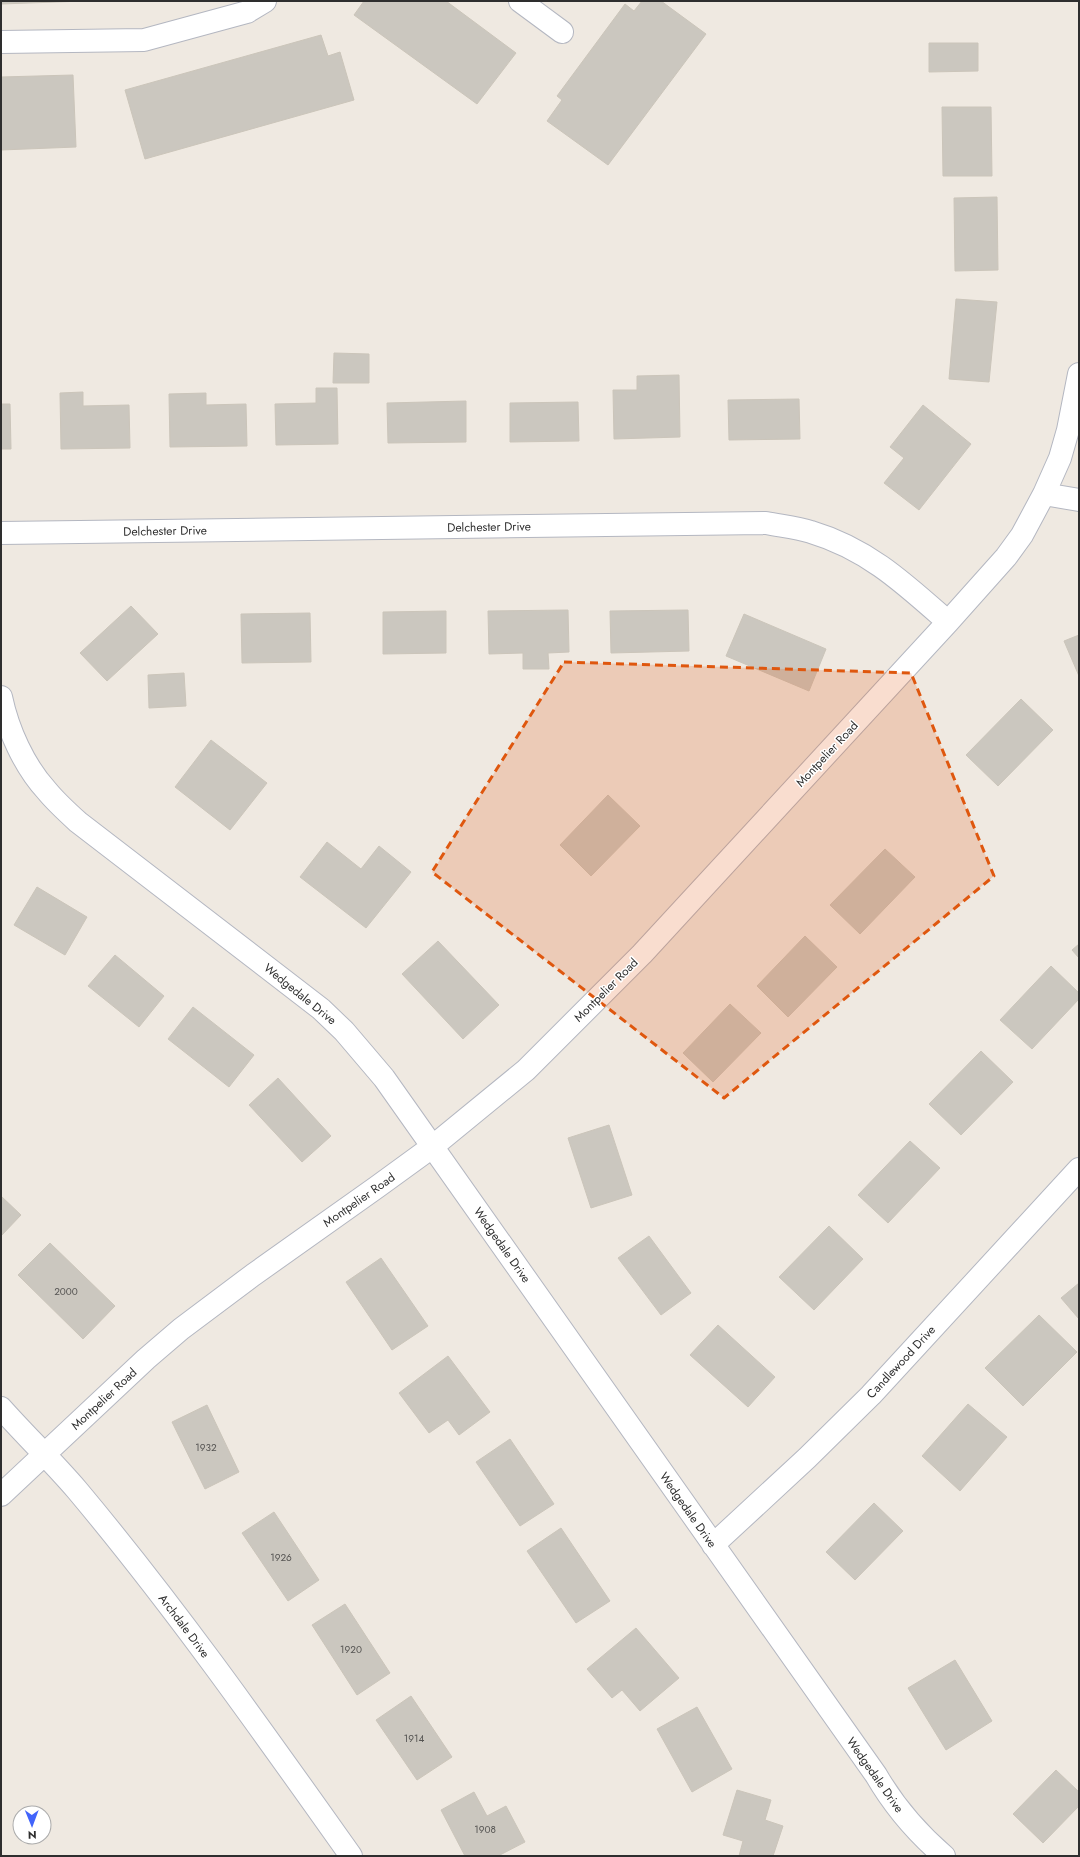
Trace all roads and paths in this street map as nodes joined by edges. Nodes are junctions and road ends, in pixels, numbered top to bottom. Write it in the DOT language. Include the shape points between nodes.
graph roads {
  1 [pos="265,1"];
  2 [pos="520,1"];
  3 [pos="562,32"];
  4 [pos="1,42"];
  5 [pos="1079,374"];
  6 [pos="1044,494"];
  7 [pos="1079,500"];
  8 [pos="1,533"];
  9 [pos="948,622"];
  10 [pos="1,697"];
  11 [pos="432,1147"];
  12 [pos="1079,1169"];
  13 [pos="1,1408"];
  14 [pos="44,1455"];
  15 [pos="1,1495"];
  16 [pos="712,1544"];
  17 [pos="351,1856"];
  18 [pos="944,1856"];
  1 -- 4 [label="street" via="248,12 144,40"];
  2 -- 3 [label="street"];
  5 -- 6 [label="street, Montpelier Road" via="1060,458"];
  6 -- 7 [label="street"];
  6 -- 9 [label="street, Montpelier Road" via="1022,535 1006,557"];
  8 -- 9 [label="street, Delchester Drive" via="766,524 810,531 853,548 891,572"];
  9 -- 11 [label="street, Montpelier Road" via="642,954 526,1070"];
  10 -- 11 [label="street, Wedgedale Drive" via="12,734 46,791 78,822 321,1009 344,1031 384,1078"];
  11 -- 14 [label="street, Montpelier Road" via="181,1329"];
  11 -- 16 [label="street, Wedgedale Drive"];
  12 -- 16 [label="street, Candlewood Drive" via="871,1395 807,1458"];
  13 -- 14 [label="street, Archdale Drive"];
  14 -- 15 [label="street, Montpelier Road"];
  14 -- 17 [label="street, Archdale Drive" via="138,1564 247,1710"];
  16 -- 18 [label="street, Wedgedale Drive" via="888,1795 919,1834"];
}
